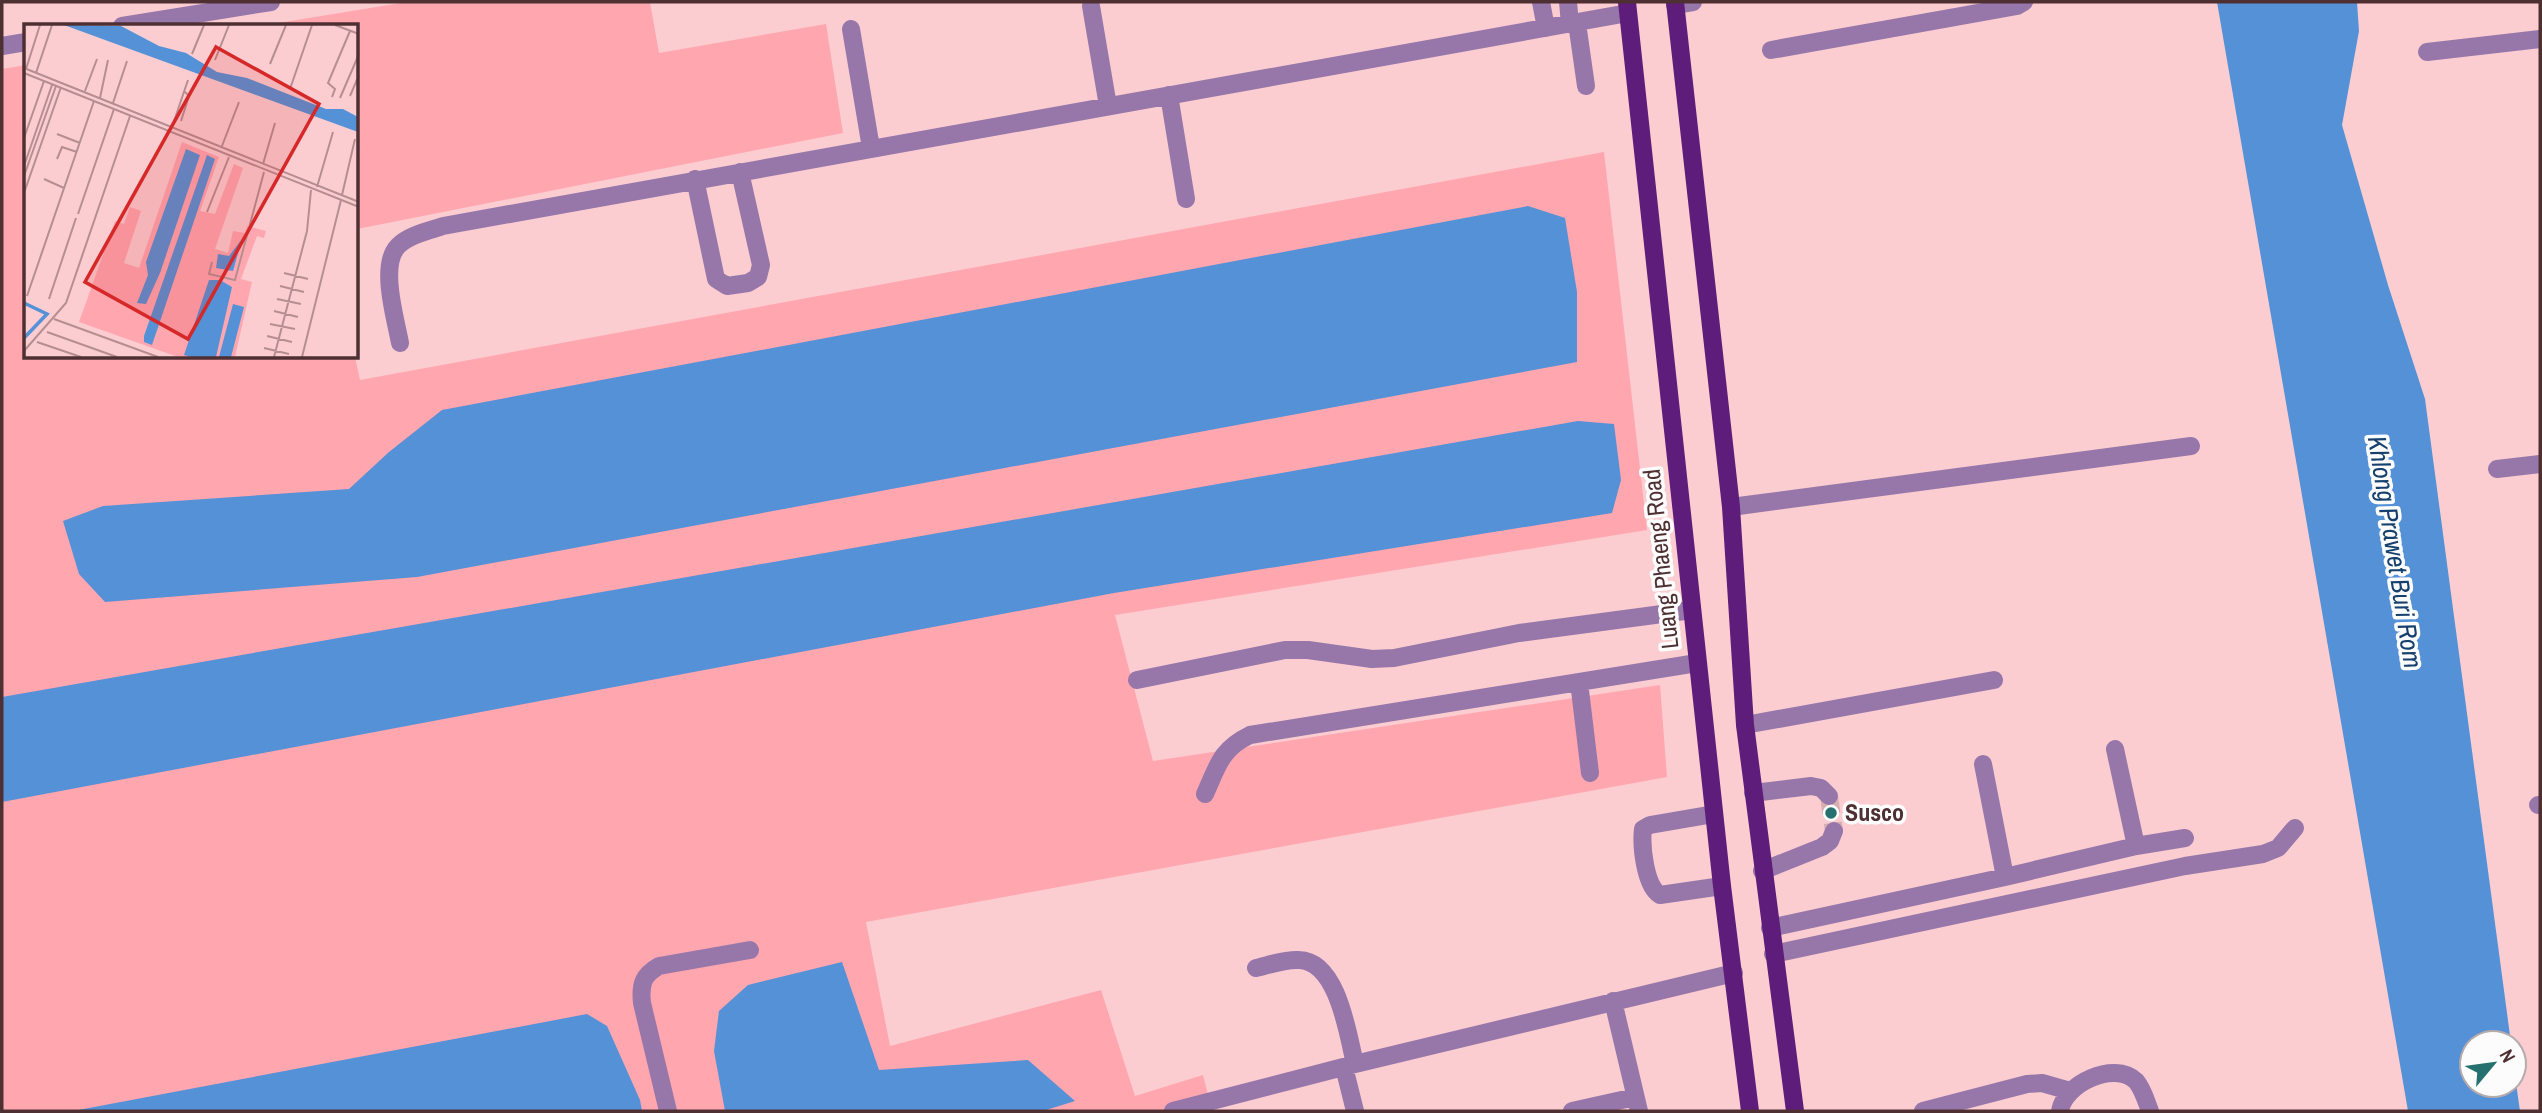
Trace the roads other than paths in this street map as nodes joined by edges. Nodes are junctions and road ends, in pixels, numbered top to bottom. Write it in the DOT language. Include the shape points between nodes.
graph roads {
  1 [pos="271,2"];
  2 [pos="1541,2"];
  3 [pos="1568,2"];
  4 [pos="1693,2"];
  5 [pos="2024,2"];
  6 [pos="1675,3"];
  7 [pos="1091,6"];
  8 [pos="1627,7"];
  9 [pos="1573,23"];
  10 [pos="134,24"];
  11 [pos="1546,28"];
  12 [pos="850,29"];
  13 [pos="2540,39"];
  14 [pos="24,42"];
  15 [pos="2,46"];
  16 [pos="1771,50"];
  17 [pos="2427,52"];
  18 [pos="1586,86"];
  19 [pos="1169,95"];
  20 [pos="1108,106"];
  21 [pos="871,148"];
  22 [pos="740,172"];
  23 [pos="695,179"];
  24 [pos="1186,198"];
  25 [pos="400,343"];
  26 [pos="2191,446"];
  27 [pos="2540,464"];
  28 [pos="2497,469"];
  29 [pos="1731,506"];
  30 [pos="1692,610"];
  31 [pos="1697,663"];
  32 [pos="1137,680"];
  33 [pos="1994,680"];
  34 [pos="1578,682"];
  35 [pos="1745,724"];
  36 [pos="2115,749"];
  37 [pos="1983,764"];
  38 [pos="1590,773"];
  39 [pos="1753,793"];
  40 [pos="1205,794"];
  41 [pos="1829,796"];
  42 [pos="1714,814"];
  43 [pos="2295,828"];
  44 [pos="1834,831"];
  45 [pos="2185,838"];
  46 [pos="2136,846"];
  47 [pos="1762,871"];
  48 [pos="2005,877"];
  49 [pos="1722,886"];
  50 [pos="1770,928"];
  51 [pos="750,950"];
  52 [pos="1773,954"];
  53 [pos="1256,968"];
  54 [pos="1734,973"];
  55 [pos="1614,1002"];
  56 [pos="1350,1065"];
  57 [pos="2070,1091"];
  58 [pos="1637,1104"];
  59 [pos="668,1111"];
  60 [pos="1173,1111"];
  61 [pos="1355,1111"];
  62 [pos="1572,1111"];
  63 [pos="1750,1111"];
  64 [pos="1795,1111"];
  65 [pos="1923,1111"];
  66 [pos="2060,1111"];
  67 [pos="2150,1111"];
  1 -- 10 [label="street"];
  2 -- 11 [label="street"];
  3 -- 9 [label="street"];
  4 -- 6 [label="street"];
  5 -- 16 [label="street"];
  6 -- 29 [label="main road"];
  7 -- 20 [label="street"];
  8 -- 9 [label="street"];
  8 -- 30 [label="main road, Luang Phaeng Road"];
  9 -- 11 [label="street"];
  9 -- 18 [label="street"];
  11 -- 19 [label="street"];
  12 -- 21 [label="street"];
  13 -- 17 [label="street"];
  14 -- 15 [label="street"];
  19 -- 20 [label="street"];
  19 -- 24 [label="street"];
  20 -- 21 [label="street"];
  21 -- 22 [label="street"];
  22 -- 23 [label="street"];
  22 -- 23 [label="street" via="761,265 758,277 748,283 727,286 716,279"];
  23 -- 25 [label="street" via="417,234 397,246 390,261"];
  26 -- 29 [label="street"];
  27 -- 28 [label="street"];
  29 -- 35 [label="main road"];
  30 -- 31 [label="main road, Luang Phaeng Road"];
  30 -- 32 [label="street" via="1519,633 1394,658 1284,650"];
  31 -- 34 [label="street"];
  31 -- 42 [label="main road, Luang Phaeng Road"];
  33 -- 35 [label="street"];
  34 -- 38 [label="street"];
  34 -- 40 [label="street" via="1250,735 1232,744 1222,757"];
  35 -- 39 [label="main road"];
  36 -- 46 [label="street"];
  37 -- 48 [label="street"];
  39 -- 41 [label="street" via="1811,786"];
  39 -- 47 [label="main road"];
  42 -- 49 [label="main road, Luang Phaeng Road"];
  42 -- 49 [label="street" via="1650,825 1643,829 1642,838 1653,891 1660,895"];
  43 -- 52 [label="street" via="2278,848 2263,854 2185,866"];
  44 -- 47 [label="street" via="1822,847"];
  45 -- 46 [label="street"];
  46 -- 48 [label="street"];
  47 -- 50 [label="main road"];
  48 -- 50 [label="street"];
  49 -- 54 [label="main road, Luang Phaeng Road"];
  50 -- 52 [label="main road"];
  51 -- 59 [label="street" via="659,966 647,973 640,987 642,1003"];
  52 -- 64 [label="main road"];
  53 -- 56 [label="street" via="1300,960 1316,966 1332,985 1341,1008"];
  54 -- 55 [label="street"];
  54 -- 63 [label="main road, Luang Phaeng Road"];
  55 -- 56 [label="street"];
  55 -- 58 [label="street"];
  56 -- 60 [label="street"];
  56 -- 61 [label="street"];
  57 -- 65 [label="street" via="2027,1084"];
  57 -- 66 [label="street"];
  57 -- 67 [label="street" via="2105,1074 2122,1073 2142,1089"];
  58 -- 62 [label="street"];
}
